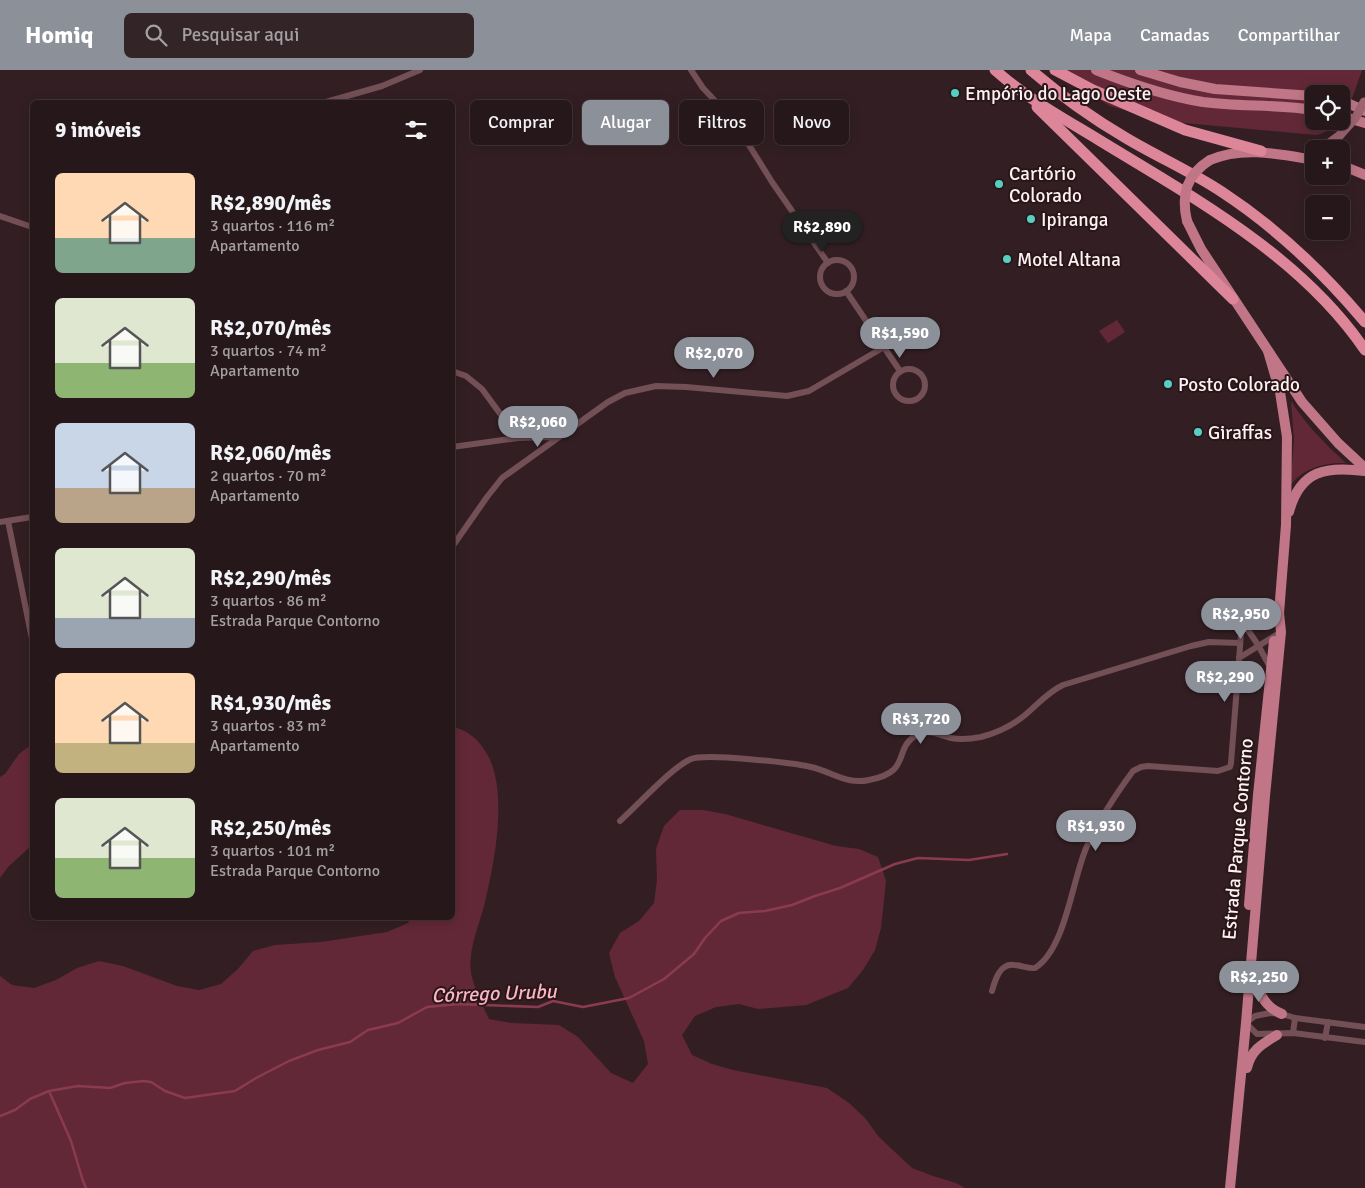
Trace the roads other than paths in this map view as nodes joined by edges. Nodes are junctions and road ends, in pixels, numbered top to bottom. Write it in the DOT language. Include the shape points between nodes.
graph roads {
  1 [pos="420,70"];
  2 [pos="691,70"];
  3 [pos="995,70"];
  4 [pos="1031,70"];
  5 [pos="1055,70"];
  6 [pos="1096,70"];
  7 [pos="1140,70"];
  8 [pos="1025,95"];
  9 [pos="1305,95"];
  10 [pos="333,100"];
  11 [pos="1365,101"];
  12 [pos="1350,104"];
  13 [pos="1305,109"];
  14 [pos="1365,110"];
  15 [pos="1350,119"];
  16 [pos="1365,123"];
  17 [pos="1333,140"];
  18 [pos="1261,151"];
  19 [pos="1305,156"];
  20 [pos="1302,158"];
  21 [pos="1305,158"];
  22 [pos="1212,161"];
  23 [pos="1305,164"];
  24 [pos="1350,169"];
  25 [pos="1350,174"];
  26 [pos="1365,175"];
  27 [pos="1365,180"];
  28 [pos="0,216"];
  29 [pos="30,226"];
  30 [pos="828,263"];
  31 [pos="846,291"];
  32 [pos="1233,299"];
  33 [pos="1365,322"];
  34 [pos="884,347"];
  35 [pos="1268,350"];
  36 [pos="1365,350"];
  37 [pos="900,370"];
  38 [pos="455,372"];
  39 [pos="557,437"];
  40 [pos="518,438"];
  41 [pos="455,447"];
  42 [pos="1365,469"];
  43 [pos="30,517"];
  44 [pos="8,521"];
  45 [pos="0,522"];
  46 [pos="1286,525"];
  47 [pos="455,543"];
  48 [pos="30,629"];
  49 [pos="1278,634"];
  50 [pos="1240,643"];
  51 [pos="1258,646"];
  52 [pos="1239,658"];
  53 [pos="1270,667"];
  54 [pos="620,822"];
  55 [pos="1252,946"];
  56 [pos="992,991"];
  57 [pos="1242,1005"];
  58 [pos="1282,1014"];
  59 [pos="1295,1018"];
  60 [pos="1328,1022"];
  61 [pos="1246,1023"];
  62 [pos="1365,1027"];
  63 [pos="1293,1033"];
  64 [pos="1277,1034"];
  65 [pos="1326,1038"];
  66 [pos="1239,1040"];
  67 [pos="1365,1042"];
  68 [pos="1235,1148"];
  69 [pos="1224,1188"];
  70 [pos="1230,1188"];
  1 -- 10 [label="street" via="382,86"];
  2 -- 30 [label="street" via="734,121"];
  3 -- 8 [label="highway"];
  4 -- 33 [label="highway" via="1091,117 1253,213 1324,275"];
  5 -- 18 [label="highway" via="1185,130"];
  6 -- 13 [label="main road" via="1129,84 1204,102"];
  7 -- 9 [label="main road" via="1214,89"];
  8 -- 32 [label="highway"];
  8 -- 36 [label="highway" via="1242,231 1319,296"];
  11 -- 17 [label="main road, bridge" via="1356,117"];
  12 -- 14 [label="main road"];
  15 -- 16 [label="main road"];
  18 -- 20 [label="main road"];
  18 -- 22 [label="main road" via="1227,154"];
  19 -- 20 [label="main road"];
  20 -- 21 [label="main road"];
  22 -- 23 [label="main road" via="1263,158"];
  22 -- 32 [label="main road, bridge" via="1197,170 1184,199 1195,240"];
  24 -- 26 [label="main road"];
  25 -- 27 [label="main road"];
  28 -- 29 [label="street"];
  30 -- 31 [label="street" via="821,273 823,286 834,293"];
  30 -- 31 [label="street" via="840,260 851,267 854,280"];
  31 -- 34 [label="street"];
  32 -- 35 [label="main road"];
  34 -- 37 [label="street"];
  34 -- 39 [label="street" via="809,391 798,394 786,396 686,386 639,389 608,402"];
  35 -- 42 [label="main road" via="1302,402"];
  35 -- 46 [label="main road, Estrada Parque Contorno" via="1285,416"];
  37 -- 37 [label="street" via="892,381 895,395 907,401 914,400 925,387 923,376 913,369"];
  38 -- 40 [label="street" via="466,376 482,389"];
  39 -- 40 [label="street"];
  39 -- 47 [label="street" via="495,485"];
  40 -- 41 [label="street"];
  42 -- 46 [label="main road, Estrada Parque Contorno" via="1332,469 1313,475 1299,487 1293,498"];
  43 -- 44 [label="street"];
  44 -- 45 [label="street"];
  44 -- 48 [label="street"];
  46 -- 49 [label="main road, Estrada Parque Contorno"];
  49 -- 51 [label="street"];
  49 -- 53 [label="main road, Estrada Parque Contorno"];
  49 -- 55 [label="main road, Estrada Parque Contorno"];
  50 -- 51 [label="street" via="1242,621"];
  50 -- 52 [label="street"];
  50 -- 54 [label="street" via="1209,642 1191,646 1063,685 1052,690 1018,720 984,736 961,739 922,732 910,740 897,768 870,780 850,782 797,765 711,757 692,759"];
  51 -- 52 [label="street"];
  51 -- 53 [label="street"];
  52 -- 56 [label="street" via="1230,767 1218,771 1148,766 1134,771 1086,847 1059,934 1049,954 1032,969 1012,964 1005,967 997,976"];
  53 -- 57 [label="main road, Estrada Parque Contorno"];
  55 -- 58 [label="main road" via="1258,990 1268,1005"];
  55 -- 61 [label="main road, Estrada Parque Contorno"];
  57 -- 61 [label="main road"];
  57 -- 66 [label="main road, Estrada Parque Contorno"];
  58 -- 59 [label="street"];
  58 -- 61 [label="street" via="1262,1013"];
  59 -- 60 [label="street"];
  59 -- 63 [label="street"];
  60 -- 62 [label="street"];
  60 -- 65 [label="street"];
  61 -- 64 [label="street" via="1256,1034"];
  61 -- 66 [label="main road"];
  61 -- 68 [label="main road, Estrada Parque Contorno"];
  63 -- 64 [label="street"];
  63 -- 65 [label="street"];
  64 -- 68 [label="main road" via="1257,1047 1249,1059"];
  65 -- 67 [label="street"];
  66 -- 69 [label="main road, Estrada Parque Contorno"];
  68 -- 70 [label="main road, Estrada Parque Contorno"];
}
